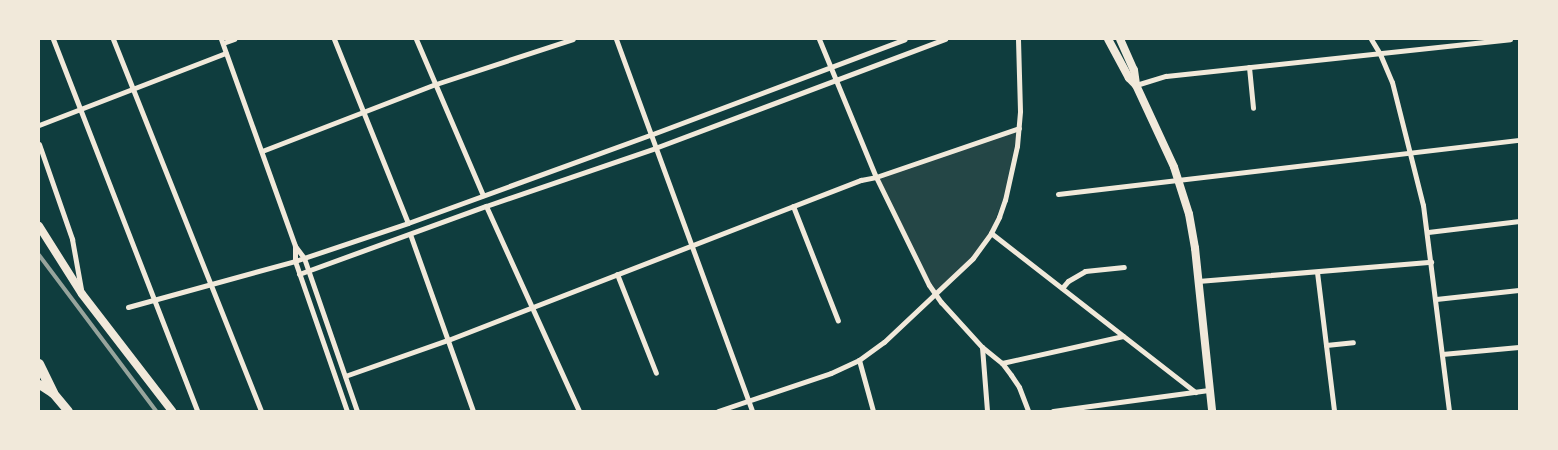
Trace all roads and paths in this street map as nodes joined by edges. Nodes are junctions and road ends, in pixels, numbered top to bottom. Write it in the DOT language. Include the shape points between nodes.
graph roads {
  1 [pos="53,39"];
  2 [pos="113,39"];
  3 [pos="234,39"];
  4 [pos="334,39"];
  5 [pos="416,39"];
  6 [pos="573,39"];
  7 [pos="616,39"];
  8 [pos="819,39"];
  9 [pos="905,39"];
  10 [pos="945,39"];
  11 [pos="1018,39"];
  12 [pos="1108,39"];
  13 [pos="1120,39"];
  14 [pos="1371,39"];
  15 [pos="1508,39"];
  16 [pos="222,41"];
  17 [pos="226,53"];
  18 [pos="1380,54"];
  19 [pos="830,67"];
  20 [pos="1249,68"];
  21 [pos="836,81"];
  22 [pos="436,84"];
  23 [pos="1136,85"];
  24 [pos="132,89"];
  25 [pos="1253,108"];
  26 [pos="80,109"];
  27 [pos="363,111"];
  28 [pos="39,125"];
  29 [pos="1019,128"];
  30 [pos="650,135"];
  31 [pos="1519,140"];
  32 [pos="39,144"];
  33 [pos="655,148"];
  34 [pos="262,151"];
  35 [pos="1411,153"];
  36 [pos="876,177"];
  37 [pos="1179,181"];
  38 [pos="1058,194"];
  39 [pos="483,195"];
  40 [pos="486,206"];
  41 [pos="793,206"];
  42 [pos="1519,221"];
  43 [pos="408,223"];
  44 [pos="39,226"];
  45 [pos="1428,232"];
  46 [pos="991,233"];
  47 [pos="410,234"];
  48 [pos="294,246"];
  49 [pos="690,246"];
  50 [pos="304,258"];
  51 [pos="294,261"];
  52 [pos="1431,262"];
  53 [pos="1124,267"];
  54 [pos="309,271"];
  55 [pos="1316,272"];
  56 [pos="299,274"];
  57 [pos="617,274"];
  58 [pos="1198,281"];
  59 [pos="211,284"];
  60 [pos="1062,288"];
  61 [pos="1519,290"];
  62 [pos="82,294"];
  63 [pos="935,294"];
  64 [pos="156,299"];
  65 [pos="1436,299"];
  66 [pos="128,307"];
  67 [pos="531,307"];
  68 [pos="838,321"];
  69 [pos="1123,336"];
  70 [pos="448,340"];
  71 [pos="1353,342"];
  72 [pos="1326,345"];
  73 [pos="982,347"];
  74 [pos="1519,347"];
  75 [pos="1442,354"];
  76 [pos="859,360"];
  77 [pos="1002,363"];
  78 [pos="39,364"];
  79 [pos="656,373"];
  80 [pos="345,376"];
  81 [pos="39,384"];
  82 [pos="1209,390"];
  83 [pos="1195,392"];
  84 [pos="52,394"];
  85 [pos="748,401"];
  86 [pos="1108,404"];
  87 [pos="68,411"];
  88 [pos="172,411"];
  89 [pos="198,411"];
  90 [pos="261,411"];
  91 [pos="348,411"];
  92 [pos="357,411"];
  93 [pos="473,411"];
  94 [pos="580,411"];
  95 [pos="718,411"];
  96 [pos="752,411"];
  97 [pos="873,411"];
  98 [pos="988,411"];
  99 [pos="1028,411"];
  100 [pos="1054,411"];
  101 [pos="1109,411"];
  102 [pos="1212,411"];
  103 [pos="1334,411"];
  104 [pos="1449,411"];
  1 -- 26 [label="street"];
  2 -- 24 [label="street"];
  3 -- 16 [label="street"];
  4 -- 27 [label="street"];
  5 -- 22 [label="street"];
  6 -- 22 [label="street"];
  7 -- 30 [label="street"];
  8 -- 19 [label="street"];
  9 -- 19 [label="street"];
  10 -- 21 [label="street"];
  11 -- 29 [label="street"];
  12 -- 23 [label="street"];
  13 -- 23 [label="street" via="1134,70"];
  14 -- 18 [label="street"];
  15 -- 18 [label="street"];
  16 -- 17 [label="street"];
  17 -- 24 [label="street"];
  17 -- 34 [label="street"];
  18 -- 20 [label="street"];
  18 -- 35 [label="street" via="1392,82"];
  19 -- 21 [label="street"];
  19 -- 30 [label="street"];
  20 -- 23 [label="street" via="1166,76"];
  20 -- 25 [label="street"];
  21 -- 33 [label="street"];
  21 -- 36 [label="street"];
  22 -- 27 [label="street"];
  22 -- 39 [label="street"];
  23 -- 37 [label="street"];
  24 -- 26 [label="street"];
  24 -- 59 [label="street"];
  26 -- 28 [label="street"];
  26 -- 64 [label="street"];
  27 -- 34 [label="street"];
  27 -- 43 [label="street"];
  29 -- 36 [label="street"];
  29 -- 46 [label="street" via="1006,200"];
  30 -- 33 [label="street"];
  30 -- 39 [label="street"];
  31 -- 35 [label="street"];
  32 -- 62 [label="street" via="72,238"];
  33 -- 40 [label="street"];
  33 -- 49 [label="street"];
  34 -- 48 [label="street"];
  35 -- 37 [label="street"];
  35 -- 45 [label="street"];
  36 -- 41 [label="street"];
  36 -- 63 [label="street"];
  37 -- 38 [label="street"];
  37 -- 58 [label="street" via="1192,231"];
  39 -- 43 [label="street"];
  40 -- 47 [label="street"];
  40 -- 67 [label="street"];
  41 -- 49 [label="street"];
  41 -- 68 [label="street"];
  42 -- 45 [label="street"];
  43 -- 50 [label="street"];
  44 -- 62 [label="street"];
  45 -- 52 [label="street"];
  46 -- 60 [label="street"];
  46 -- 63 [label="street" via="973,258"];
  47 -- 54 [label="street"];
  47 -- 70 [label="street"];
  48 -- 50 [label="street"];
  48 -- 51 [label="street"];
  49 -- 57 [label="street"];
  49 -- 85 [label="street"];
  50 -- 51 [label="street"];
  50 -- 54 [label="street"];
  51 -- 56 [label="street"];
  51 -- 59 [label="street"];
  52 -- 55 [label="street"];
  52 -- 65 [label="street"];
  53 -- 60 [label="street" via="1085,271"];
  54 -- 56 [label="street"];
  54 -- 80 [label="street"];
  55 -- 58 [label="street"];
  55 -- 72 [label="street"];
  56 -- 91 [label="street"];
  57 -- 67 [label="street"];
  57 -- 79 [label="street"];
  58 -- 82 [label="street"];
  59 -- 64 [label="street"];
  59 -- 90 [label="street"];
  60 -- 69 [label="street"];
  61 -- 65 [label="street"];
  62 -- 88 [label="street"];
  63 -- 73 [label="street"];
  63 -- 76 [label="street" via="884,342"];
  64 -- 66 [label="street"];
  64 -- 89 [label="street"];
  65 -- 75 [label="street"];
  67 -- 70 [label="street"];
  67 -- 94 [label="street"];
  69 -- 77 [label="street"];
  69 -- 83 [label="street"];
  70 -- 80 [label="street"];
  70 -- 93 [label="street"];
  71 -- 72 [label="street"];
  72 -- 103 [label="street"];
  73 -- 77 [label="street"];
  73 -- 98 [label="street"];
  74 -- 75 [label="street"];
  75 -- 104 [label="street"];
  76 -- 85 [label="street"];
  76 -- 97 [label="street"];
  77 -- 99 [label="street" via="1019,387"];
  78 -- 84 [label="main road"];
  80 -- 92 [label="street"];
  81 -- 84 [label="main road"];
  82 -- 83 [label="street"];
  82 -- 102 [label="street"];
  83 -- 86 [label="street"];
  84 -- 87 [label="main road"];
  85 -- 95 [label="street"];
  85 -- 96 [label="street"];
  86 -- 100 [label="street"];
  86 -- 101 [label="street"];
}
